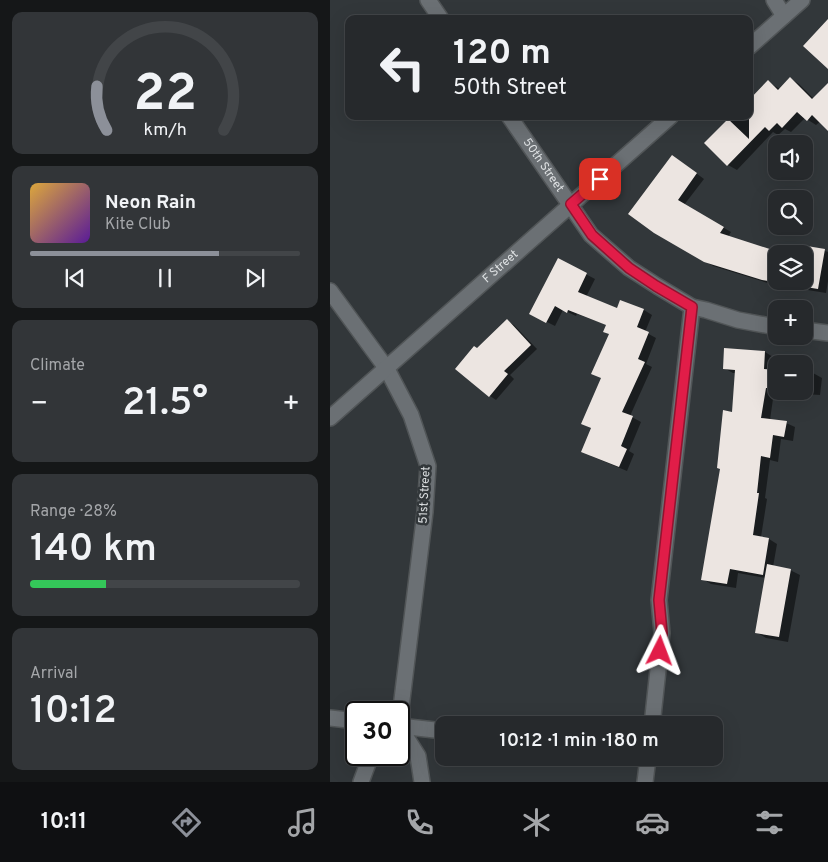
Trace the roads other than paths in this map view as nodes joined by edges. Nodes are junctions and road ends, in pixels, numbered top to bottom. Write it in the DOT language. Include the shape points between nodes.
graph roads {
  1 [pos="428,0"];
  2 [pos="774,0"];
  3 [pos="802,0"];
  4 [pos="438,15"];
  5 [pos="784,16"];
  6 [pos="753,43"];
  7 [pos="512,120"];
  8 [pos="666,120"];
  9 [pos="571,204"];
  10 [pos="330,291"];
  11 [pos="692,307"];
  12 [pos="768,326"];
  13 [pos="813,331"];
  14 [pos="828,333"];
  15 [pos="387,369"];
  16 [pos="330,418"];
  17 [pos="402,701"];
  18 [pos="653,716"];
  19 [pos="330,718"];
  20 [pos="345,720"];
  21 [pos="410,727"];
  22 [pos="435,730"];
  23 [pos="410,743"];
  24 [pos="367,766"];
  25 [pos="647,766"];
  26 [pos="361,782"];
  27 [pos="422,782"];
  28 [pos="645,782"];
  1 -- 4 [label="street"];
  2 -- 5 [label="street"];
  3 -- 5 [label="street"];
  5 -- 6 [label="street"];
  7 -- 9 [label="street, 50th Street"];
  8 -- 9 [label="street, F Street"];
  9 -- 11 [label="street, 50th Street" via="592,235 629,268"];
  9 -- 15 [label="street, F Street"];
  10 -- 15 [label="street, 51st Street"];
  11 -- 12 [label="street, 50th Street"];
  11 -- 18 [label="street" via="659,600 662,633"];
  13 -- 14 [label="street"];
  15 -- 16 [label="street, F Street"];
  15 -- 17 [label="street, 51st Street" via="411,415 428,466"];
  19 -- 20 [label="street"];
  21 -- 22 [label="street"];
  23 -- 27 [label="street" via="418,756"];
  24 -- 26 [label="street"];
  25 -- 28 [label="street"];
}
